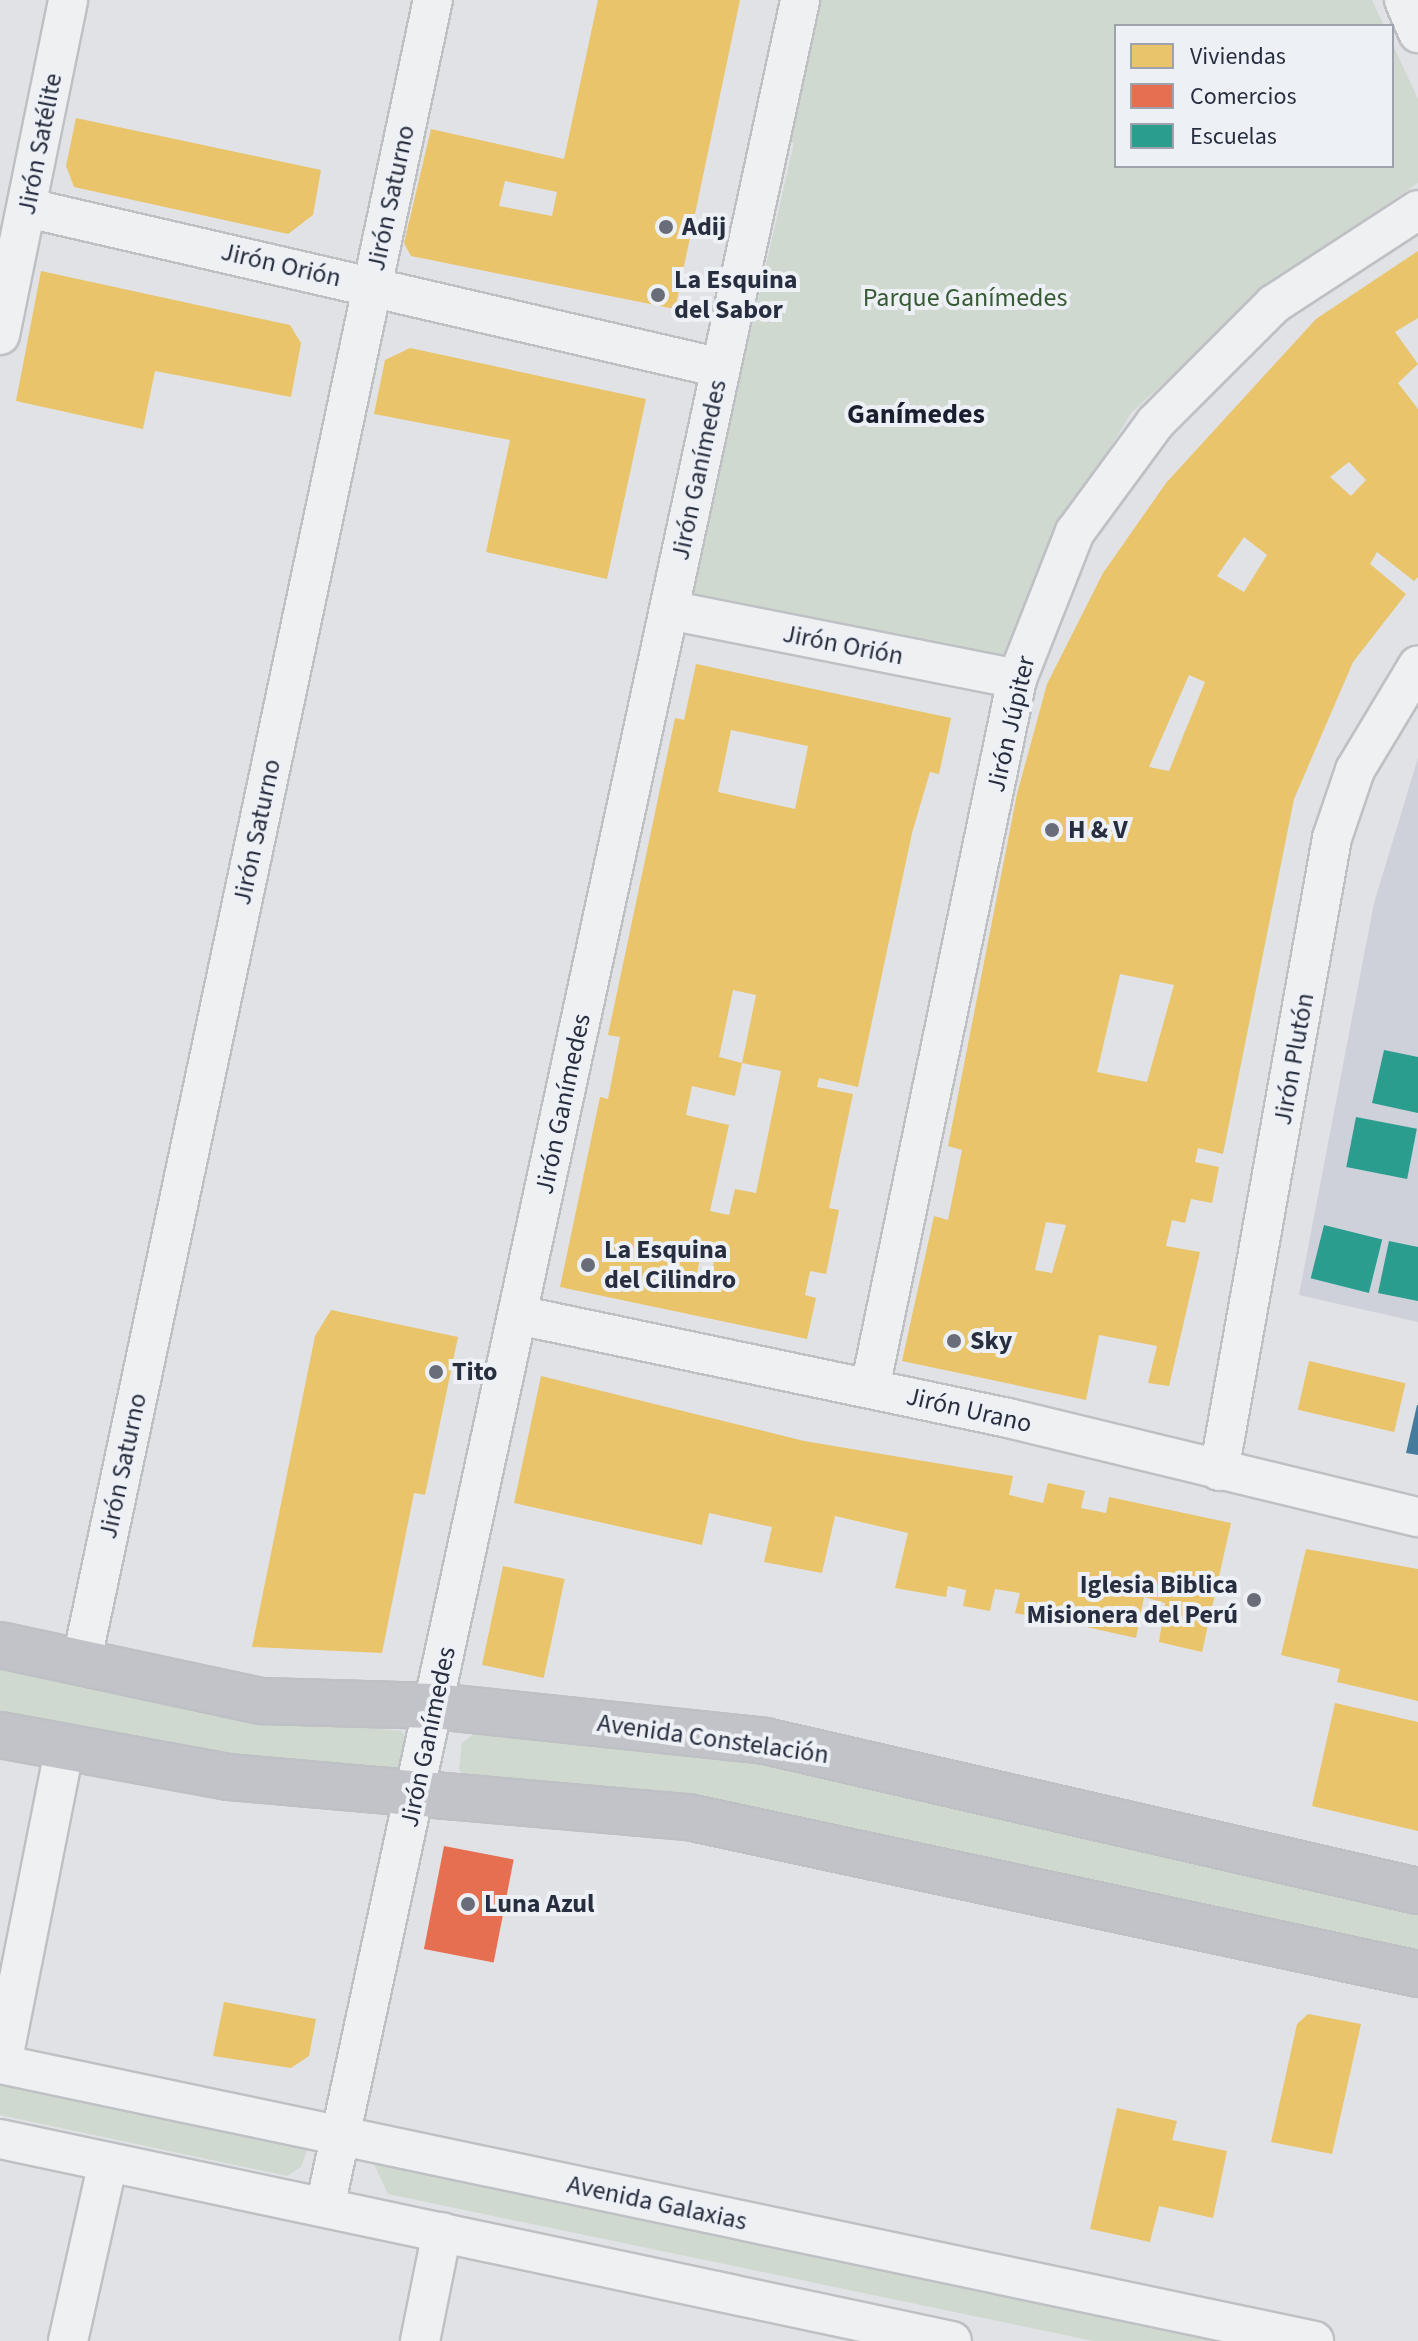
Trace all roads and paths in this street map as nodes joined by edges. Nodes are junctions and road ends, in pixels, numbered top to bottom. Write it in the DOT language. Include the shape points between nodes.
graph roads {
  1 [pos="68,0"];
  2 [pos="433,0"];
  3 [pos="800,0"];
  4 [pos="1404,0"];
  5 [pos="1418,33"];
  6 [pos="28,208"];
  7 [pos="1418,210"];
  8 [pos="373,285"];
  9 [pos="0,335"];
  10 [pos="721,368"];
  11 [pos="669,610"];
  12 [pos="1418,665"];
  13 [pos="1017,679"];
  14 [pos="518,1315"];
  15 [pos="870,1388"];
  16 [pos="1219,1471"];
  17 [pos="1418,1517"];
  18 [pos="0,1645"];
  19 [pos="81,1664"];
  20 [pos="434,1706"];
  21 [pos="0,1735"];
  22 [pos="64,1752"];
  23 [pos="416,1791"];
  24 [pos="1418,1891"];
  25 [pos="1418,1974"];
  26 [pos="1,2064"];
  27 [pos="342,2137"];
  28 [pos="0,2139"];
  29 [pos="108,2162"];
  30 [pos="325,2207"];
  31 [pos="442,2232"];
  32 [pos="68,2341"];
  33 [pos="420,2341"];
  34 [pos="952,2341"];
  35 [pos="1314,2341"];
  1 -- 6 [label="street, Jirón Satélite"];
  2 -- 8 [label="street, Jirón Saturno"];
  3 -- 10 [label="street, Jirón Ganímedes"];
  4 -- 5 [label="street"];
  6 -- 8 [label="street, Jirón Orión"];
  6 -- 9 [label="street, Jirón Satélite"];
  7 -- 13 [label="street, Jirón Júpiter" via="1274,304 1155,423 1075,532"];
  8 -- 10 [label="street, Jirón Orión"];
  8 -- 19 [label="street, Jirón Saturno"];
  10 -- 11 [label="street, Jirón Ganímedes"];
  11 -- 13 [label="street, Jirón Orión"];
  11 -- 14 [label="street, Jirón Ganímedes"];
  12 -- 16 [label="street, Jirón Plutón" via="1355,770 1332,838"];
  13 -- 15 [label="street, Jirón Júpiter"];
  14 -- 15 [label="street, Jirón Urano"];
  14 -- 20 [label="street, Jirón Ganímedes"];
  15 -- 16 [label="street, Jirón Urano"];
  16 -- 17 [label="street, Jirón Urano"];
  18 -- 19 [label="street, Avenida Constelación"];
  19 -- 20 [label="street, Avenida Constelación" via="262,1701"];
  20 -- 23 [label="street, Jirón Ganímedes"];
  20 -- 24 [label="street, Avenida Constelación" via="765,1741"];
  21 -- 22 [label="street"];
  22 -- 23 [label="street" via="229,1777"];
  22 -- 26 [label="street"];
  23 -- 25 [label="street" via="688,1817"];
  23 -- 27 [label="street, Jirón Ganímedes"];
  26 -- 27 [label="street, Avenida Galaxias"];
  27 -- 30 [label="street, Jirón Ganímedes"];
  27 -- 35 [label="street, Avenida Galaxias"];
  28 -- 29 [label="street"];
  29 -- 30 [label="street"];
  29 -- 32 [label="street"];
  30 -- 31 [label="street"];
  31 -- 33 [label="street"];
  31 -- 34 [label="street"];
}
